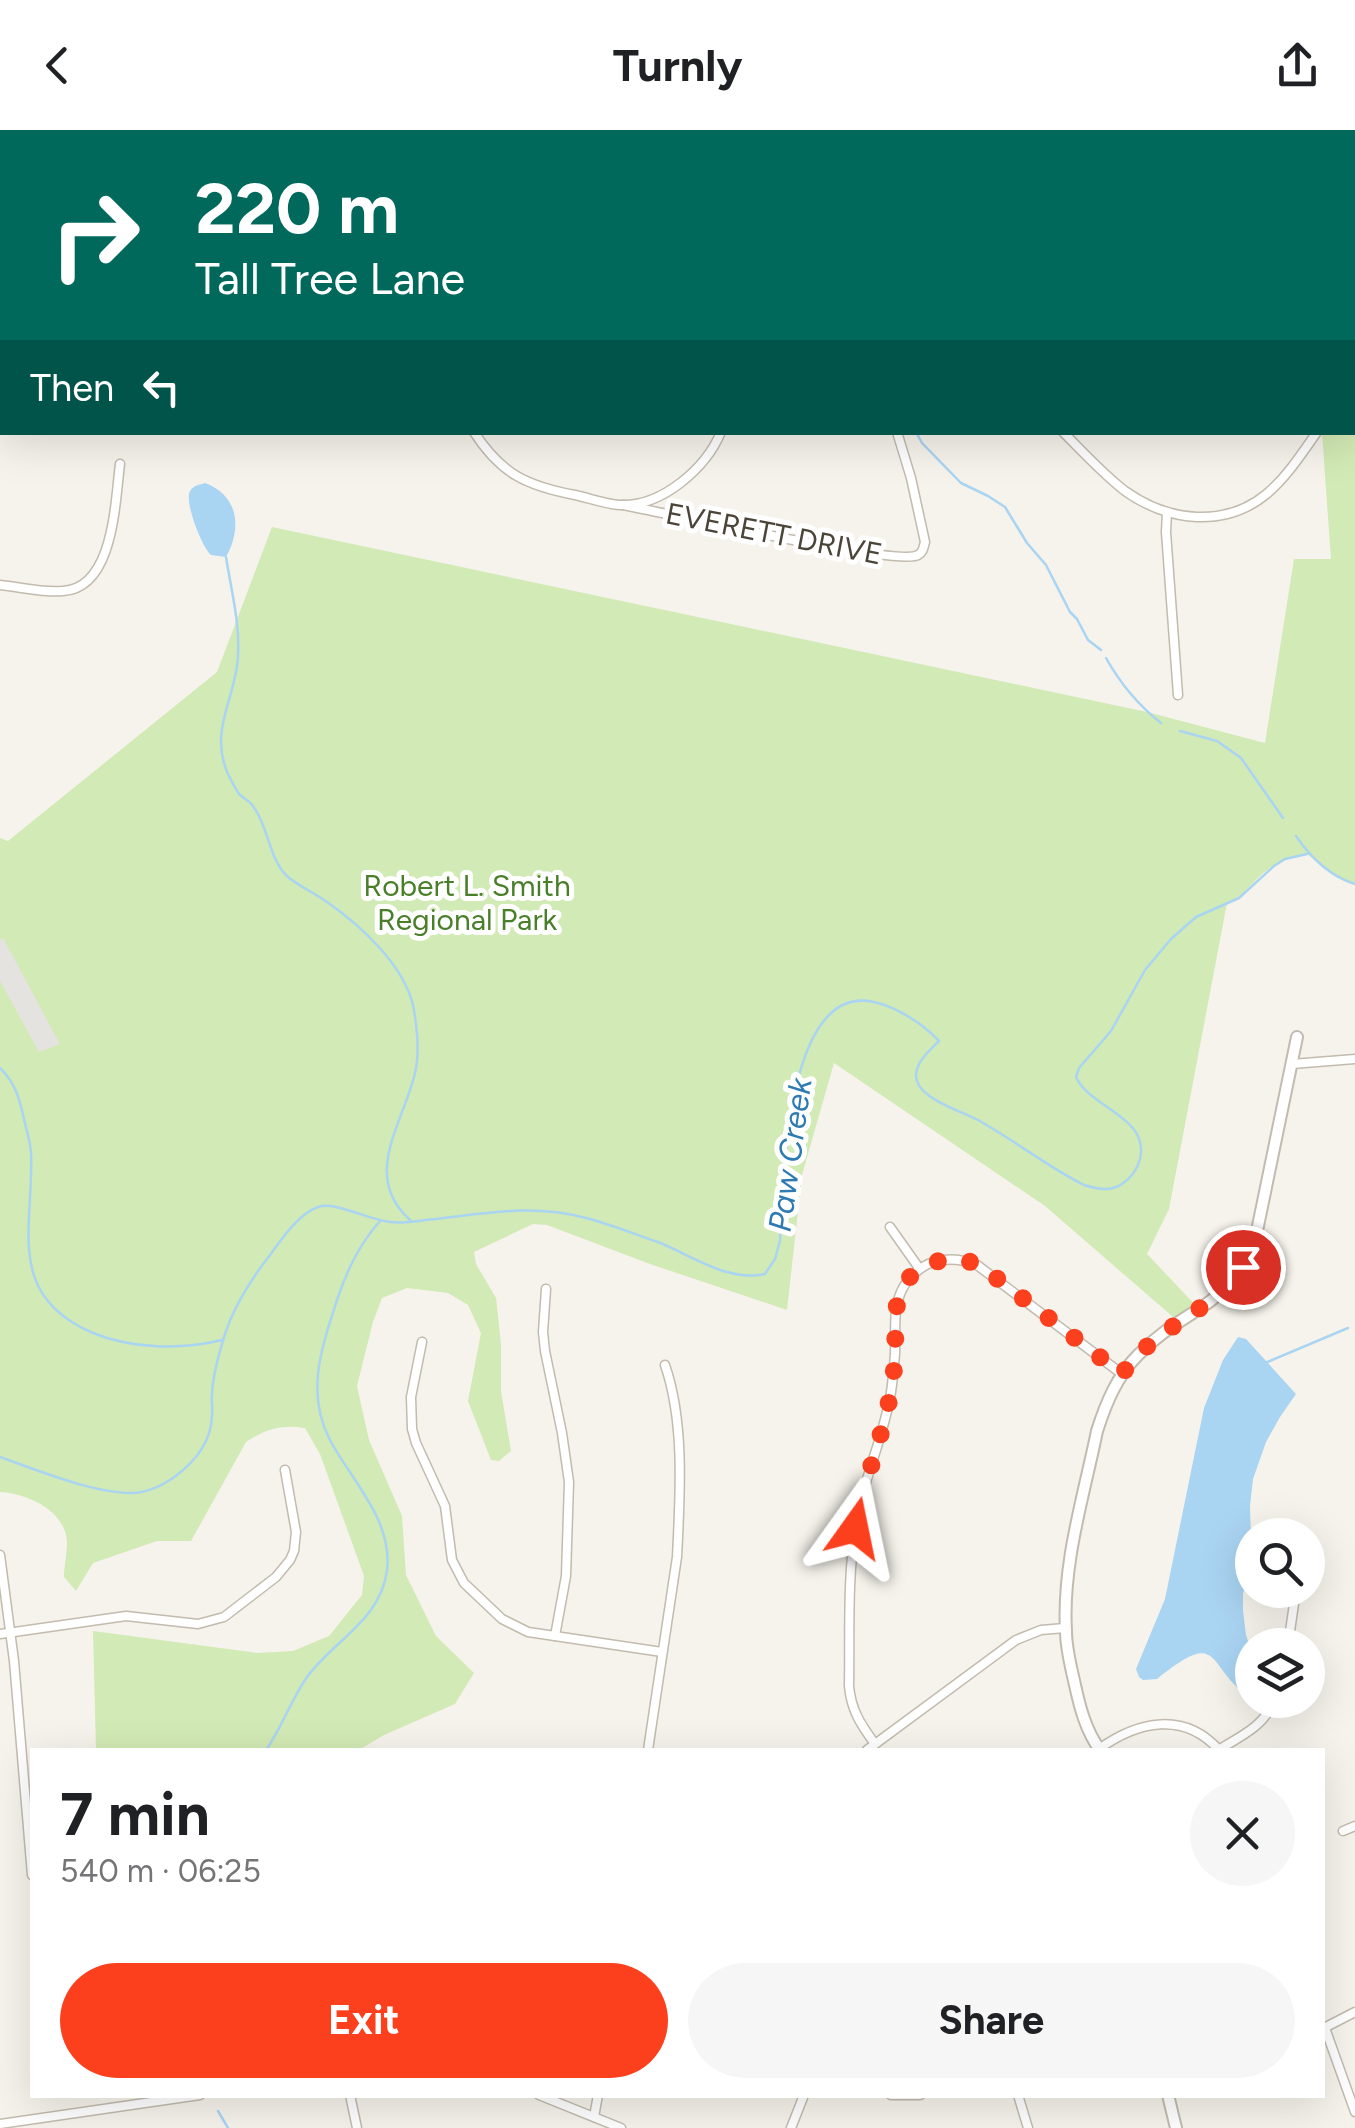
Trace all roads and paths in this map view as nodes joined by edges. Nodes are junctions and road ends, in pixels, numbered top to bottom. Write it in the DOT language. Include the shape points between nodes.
graph roads {
  1 [pos="476,435"];
  2 [pos="720,435"];
  3 [pos="898,435"];
  4 [pos="1066,435"];
  5 [pos="1315,435"];
  6 [pos="120,464"];
  7 [pos="623,505"];
  8 [pos="1167,512"];
  9 [pos="0,585"];
  10 [pos="1178,695"];
  11 [pos="1297,1037"];
  12 [pos="1355,1059"];
  13 [pos="1292,1064"];
  14 [pos="890,1227"];
  15 [pos="919,1268"];
  16 [pos="546,1289"];
  17 [pos="422,1342"];
  18 [pos="665,1365"];
  19 [pos="1122,1374"];
  20 [pos="285,1470"];
  21 [pos="0,1555"];
  22 [pos="1065,1628"];
  23 [pos="11,1633"];
  24 [pos="0,1634"];
  25 [pos="555,1636"];
  26 [pos="662,1652"];
  27 [pos="1263,1718"];
  28 [pos="871,1747"];
  29 [pos="648,1748"];
  30 [pos="1099,1748"];
  31 [pos="1101,1748"];
  32 [pos="1216,1748"];
  33 [pos="1221,1748"];
  34 [pos="1355,1826"];
  35 [pos="1344,1831"];
  36 [pos="30,1852"];
  37 [pos="1355,2012"];
  38 [pos="1325,2027"];
  39 [pos="1325,2031"];
  40 [pos="183,2098"];
  41 [pos="351,2098"];
  42 [pos="546,2098"];
  43 [pos="597,2098"];
  44 [pos="803,2098"];
  45 [pos="1019,2098"];
  46 [pos="1169,2098"];
  47 [pos="1355,2112"];
  48 [pos="594,2117"];
  49 [pos="0,2124"];
  50 [pos="357,2128"];
  51 [pos="621,2128"];
  52 [pos="790,2128"];
  53 [pos="1028,2128"];
  54 [pos="1176,2128"];
  1 -- 7 [label="street" via="499,465 519,478"];
  2 -- 7 [label="street" via="707,459 679,484"];
  3 -- 7 [label="street, EVERETT DRIVE" via="925,542 916,556 855,551"];
  4 -- 8 [label="street" via="1126,492"];
  5 -- 8 [label="street" via="1280,482 1249,507 1213,518"];
  6 -- 9 [label="street" via="106,551 94,574 66,592"];
  8 -- 10 [label="street"];
  11 -- 13 [label="street"];
  12 -- 13 [label="street"];
  13 -- 19 [label="street" via="1254,1243 1243,1267"];
  14 -- 15 [label="street"];
  15 -- 19 [label="street" via="951,1259 978,1264"];
  15 -- 28 [label="street" via="897,1303 890,1398 853,1549 850,1702"];
  16 -- 25 [label="street" via="544,1351 569,1482 567,1562"];
  17 -- 25 [label="street" via="412,1430 445,1506 459,1576 502,1619"];
  18 -- 26 [label="street" via="674,1393 679,1494"];
  19 -- 22 [label="street" via="1098,1430 1068,1576"];
  20 -- 23 [label="street" via="296,1532 290,1560 224,1617 198,1624 126,1616"];
  21 -- 23 [label="street"];
  22 -- 28 [label="street" via="1016,1640"];
  22 -- 30 [label="street" via="1083,1716"];
  23 -- 24 [label="street"];
  23 -- 36 [label="street"];
  25 -- 26 [label="street"];
  26 -- 29 [label="street"];
  27 -- 33 [label="street"];
  31 -- 32 [label="street" via="1119,1736 1168,1724 1193,1729"];
  34 -- 35 [label="street"];
  37 -- 38 [label="street"];
  39 -- 47 [label="street"];
  40 -- 49 [label="street"];
  41 -- 50 [label="street"];
  42 -- 48 [label="street"];
  43 -- 48 [label="street"];
  44 -- 52 [label="street"];
  45 -- 53 [label="street"];
  46 -- 54 [label="street"];
  48 -- 51 [label="street"];
}
